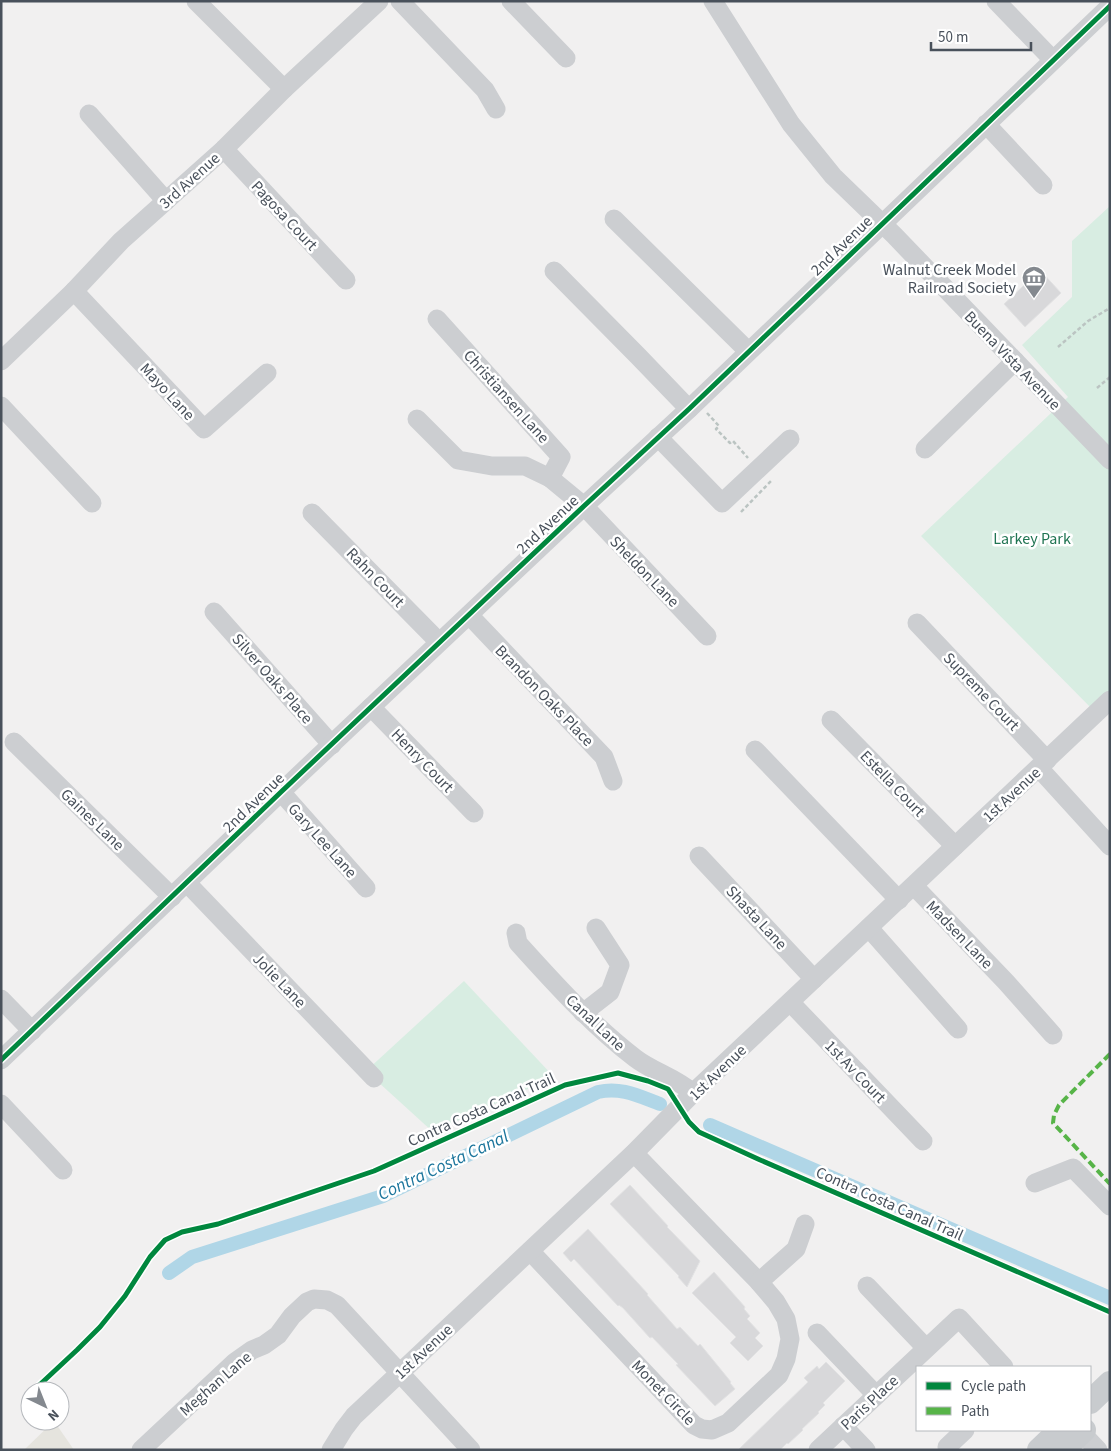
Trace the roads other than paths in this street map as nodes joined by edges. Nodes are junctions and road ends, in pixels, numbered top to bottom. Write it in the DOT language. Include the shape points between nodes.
graph roads {
  1 [pos="196,1"];
  2 [pos="379,1"];
  3 [pos="400,1"];
  4 [pos="511,1"];
  5 [pos="713,1"];
  6 [pos="996,1"];
  7 [pos="1110,6"];
  8 [pos="566,58"];
  9 [pos="1053,60"];
  10 [pos="284,89"];
  11 [pos="496,109"];
  12 [pos="89,114"];
  13 [pos="986,124"];
  14 [pos="224,149"];
  15 [pos="1044,185"];
  16 [pos="166,201"];
  17 [pos="614,218"];
  18 [pos="882,224"];
  19 [pos="554,271"];
  20 [pos="346,280"];
  21 [pos="74,291"];
  22 [pos="437,319"];
  23 [pos="748,351"];
  24 [pos="1,361"];
  25 [pos="1014,361"];
  26 [pos="267,373"];
  27 [pos="1,406"];
  28 [pos="696,410"];
  29 [pos="417,419"];
  30 [pos="658,437"];
  31 [pos="790,439"];
  32 [pos="924,449"];
  33 [pos="1110,460"];
  34 [pos="550,478"];
  35 [pos="92,503"];
  36 [pos="584,506"];
  37 [pos="312,512"];
  38 [pos="214,612"];
  39 [pos="469,614"];
  40 [pos="917,622"];
  41 [pos="707,636"];
  42 [pos="439,642"];
  43 [pos="1110,700"];
  44 [pos="371,707"];
  45 [pos="831,720"];
  46 [pos="14,742"];
  47 [pos="332,744"];
  48 [pos="755,750"];
  49 [pos="1043,764"];
  50 [pos="613,781"];
  51 [pos="281,792"];
  52 [pos="474,813"];
  53 [pos="955,846"];
  54 [pos="1110,846"];
  55 [pos="699,856"];
  56 [pos="187,882"];
  57 [pos="914,886"];
  58 [pos="366,888"];
  59 [pos="172,896"];
  60 [pos="899,900"];
  61 [pos="596,928"];
  62 [pos="870,928"];
  63 [pos="516,933"];
  64 [pos="814,979"];
  65 [pos="1,999"];
  66 [pos="790,1002"];
  67 [pos="583,1013"];
  68 [pos="958,1029"];
  69 [pos="32,1031"];
  70 [pos="1053,1035"];
  71 [pos="1,1060"];
  72 [pos="374,1078"];
  73 [pos="694,1093"];
  74 [pos="1,1104"];
  75 [pos="923,1141"];
  76 [pos="634,1153"];
  77 [pos="63,1170"];
  78 [pos="1035,1183"];
  79 [pos="1110,1206"];
  80 [pos="805,1224"];
  81 [pos="530,1251"];
  82 [pos="759,1282"];
  83 [pos="867,1286"];
  84 [pos="817,1333"];
  85 [pos="926,1348"];
  86 [pos="1003,1366"];
  87 [pos="399,1374"];
  88 [pos="1110,1383"];
  89 [pos="876,1395"];
  90 [pos="1091,1401"];
  91 [pos="1110,1406"];
  92 [pos="1091,1420"];
  93 [pos="843,1426"];
  94 [pos="964,1431"];
  95 [pos="1075,1431"];
  96 [pos="1077,1431"];
  97 [pos="1081,1431"];
  98 [pos="947,1447"];
  99 [pos="141,1450"];
  100 [pos="331,1450"];
  101 [pos="471,1450"];
  102 [pos="818,1450"];
  103 [pos="866,1450"];
  104 [pos="1039,1450"];
  105 [pos="1063,1450"];
  106 [pos="1098,1450"];
  1 -- 10 [label="street"];
  2 -- 10 [label="street, 3rd Avenue"];
  3 -- 11 [label="street" via="485,90"];
  4 -- 8 [label="street"];
  5 -- 18 [label="street, Buena Vista Avenue" via="791,124 833,176"];
  6 -- 9 [label="street"];
  7 -- 9 [label="street, 2nd Avenue"];
  9 -- 13 [label="street, 2nd Avenue"];
  10 -- 14 [label="street, 3rd Avenue"];
  12 -- 16 [label="street"];
  13 -- 15 [label="street"];
  13 -- 18 [label="street, 2nd Avenue"];
  14 -- 16 [label="street, 3rd Avenue"];
  14 -- 20 [label="street, Pagosa Court"];
  16 -- 21 [label="street, 3rd Avenue" via="121,241"];
  17 -- 23 [label="street"];
  18 -- 23 [label="street, 2nd Avenue"];
  18 -- 25 [label="street, Buena Vista Avenue"];
  19 -- 28 [label="street"];
  21 -- 24 [label="street, 3rd Avenue"];
  21 -- 26 [label="street, Mayo Lane" via="204,429"];
  22 -- 34 [label="street, Christiansen Lane" via="561,457"];
  23 -- 28 [label="street, 2nd Avenue"];
  25 -- 32 [label="street"];
  25 -- 33 [label="street, Buena Vista Avenue"];
  27 -- 35 [label="street"];
  28 -- 30 [label="street, 2nd Avenue"];
  29 -- 34 [label="street, Sheldon Lane" via="458,460 492,466 525,466"];
  30 -- 31 [label="street" via="722,503"];
  30 -- 36 [label="street, 2nd Avenue"];
  34 -- 36 [label="street, Sheldon Lane"];
  36 -- 39 [label="street, 2nd Avenue"];
  36 -- 41 [label="street, Sheldon Lane"];
  37 -- 42 [label="street, Rahn Court"];
  38 -- 47 [label="street, Silver Oaks Place"];
  39 -- 42 [label="street, 2nd Avenue"];
  39 -- 50 [label="street, Brandon Oaks Place" via="604,757"];
  40 -- 49 [label="street, Supreme Court"];
  42 -- 44 [label="street, 2nd Avenue"];
  43 -- 49 [label="street, 1st Avenue"];
  44 -- 47 [label="street, 2nd Avenue"];
  44 -- 52 [label="street, Henry Court"];
  45 -- 53 [label="street, Estella Court"];
  46 -- 59 [label="street, Gaines Lane"];
  47 -- 51 [label="street, 2nd Avenue"];
  48 -- 60 [label="street"];
  49 -- 53 [label="street, 1st Avenue"];
  49 -- 54 [label="street, Supreme Court"];
  51 -- 56 [label="street, 2nd Avenue"];
  51 -- 58 [label="street, Gary Lee Lane"];
  53 -- 57 [label="street, 1st Avenue"];
  55 -- 64 [label="street, Shasta Lane"];
  56 -- 59 [label="street, 2nd Avenue"];
  56 -- 72 [label="street, Jolie Lane"];
  57 -- 60 [label="street, 1st Avenue"];
  57 -- 70 [label="street, Madsen Lane"];
  59 -- 69 [label="street, 2nd Avenue"];
  60 -- 62 [label="street, 1st Avenue"];
  61 -- 67 [label="street" via="620,965 610,992"];
  62 -- 64 [label="street, 1st Avenue"];
  62 -- 68 [label="street"];
  63 -- 67 [label="street, Canal Lane" via="518,943"];
  64 -- 66 [label="street, 1st Avenue"];
  65 -- 69 [label="street"];
  66 -- 73 [label="street, 1st Avenue"];
  66 -- 75 [label="street, 1st Av Court"];
  67 -- 73 [label="street, Canal Lane" via="636,1059 684,1084"];
  69 -- 71 [label="street, 2nd Avenue"];
  73 -- 76 [label="street, 1st Avenue"];
  74 -- 77 [label="street"];
  76 -- 81 [label="street, 1st Avenue"];
  76 -- 82 [label="street, Monet Circle"];
  78 -- 79 [label="street" via="1073,1168"];
  80 -- 82 [label="street" via="796,1249"];
  81 -- 82 [label="street, Monet Circle" via="702,1429 712,1430 728,1423 778,1374 786,1358 790,1339 786,1319"];
  81 -- 87 [label="street, 1st Avenue"];
  83 -- 85 [label="street"];
  84 -- 89 [label="street"];
  85 -- 86 [label="street, Paris Place" via="959,1318"];
  85 -- 89 [label="street, Paris Place"];
  87 -- 99 [label="street, Meghan Lane" via="337,1305 314,1298 292,1316 278,1335 235,1362"];
  87 -- 100 [label="street, 1st Avenue" via="354,1416"];
  87 -- 101 [label="street"];
  88 -- 90 [label="main road"];
  89 -- 93 [label="street, Paris Place"];
  91 -- 92 [label="main road"];
  93 -- 102 [label="street, Paris Place"];
  93 -- 103 [label="street"];
  94 -- 98 [label="street"];
  95 -- 104 [label="main road"];
  96 -- 105 [label="main road"];
  97 -- 106 [label="street"];
}
